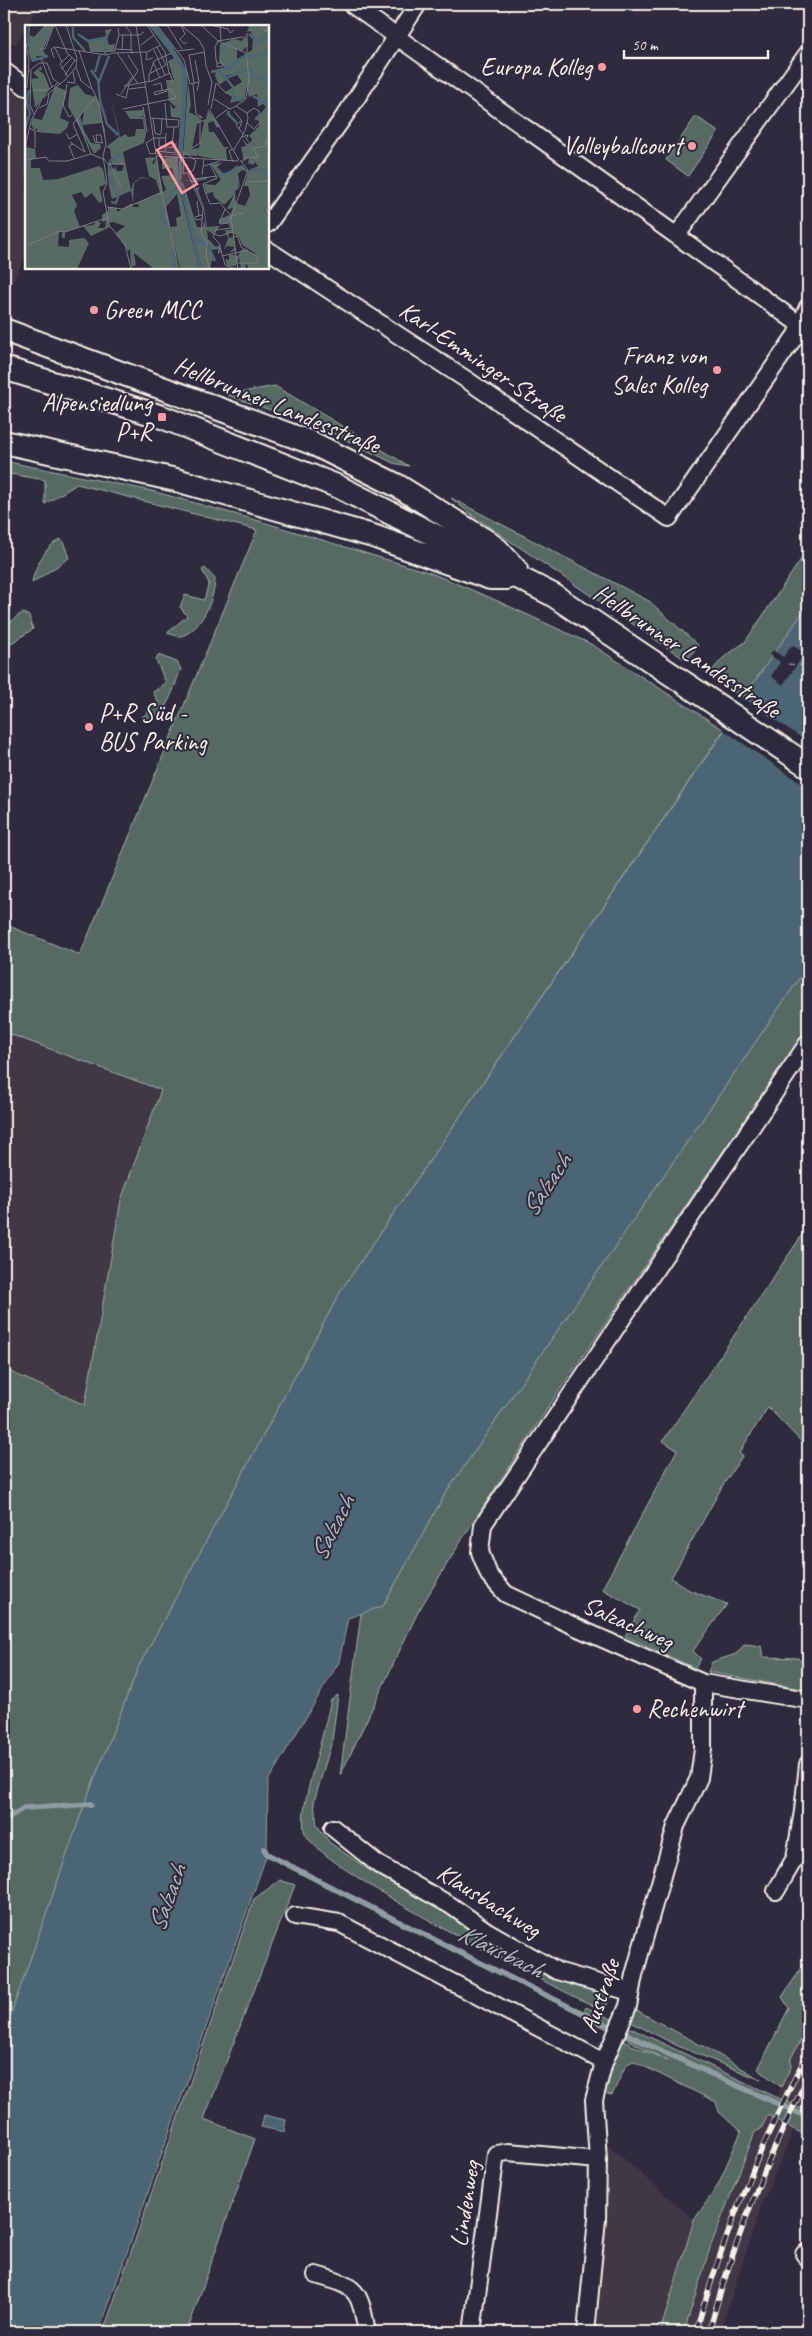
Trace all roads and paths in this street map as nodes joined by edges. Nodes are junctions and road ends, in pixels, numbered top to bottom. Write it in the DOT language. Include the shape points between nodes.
graph roads {
  1 [pos="350,4"];
  2 [pos="418,4"];
  3 [pos="396,36"];
  4 [pos="808,53"];
  5 [pos="4,71"];
  6 [pos="25,86"];
  7 [pos="269,223"];
  8 [pos="676,235"];
  9 [pos="269,251"];
  10 [pos="808,306"];
  11 [pos="799,324"];
  12 [pos="4,330"];
  13 [pos="4,368"];
  14 [pos="4,442"];
  15 [pos="534,585"];
  16 [pos="808,766"];
  17 [pos="808,1044"];
  18 [pos="703,1683"];
  19 [pos="808,1700"];
  20 [pos="808,1764"];
  21 [pos="333,1828"];
  22 [pos="776,1891"];
  23 [pos="295,1916"];
  24 [pos="629,1999"];
  25 [pos="605,2058"];
  26 [pos="598,2160"];
  27 [pos="316,2275"];
  28 [pos="367,2332"];
  29 [pos="472,2332"];
  30 [pos="586,2332"];
  1 -- 3 [label="street"];
  2 -- 3 [label="street"];
  3 -- 7 [label="street" via="348,111"];
  3 -- 8 [label="street"];
  4 -- 8 [label="street"];
  5 -- 6 [label="street"];
  8 -- 11 [label="street"];
  9 -- 11 [label="street, Karl-Emminger-Straße" via="669,518 796,335"];
  10 -- 11 [label="street"];
  12 -- 15 [label="main road, Hellbrunner Landesstraße" via="312,443 398,486 483,538"];
  13 -- 15 [label="main road, Hellbrunner Landesstraße" via="162,417 340,488"];
  14 -- 15 [label="main road, Hellbrunner Landesstraße" via="176,480 373,536 490,578 507,578"];
  15 -- 16 [label="main road, Hellbrunner Landesstraße"];
  17 -- 18 [label="street, Salzachweg" via="483,1526 480,1552 489,1575 506,1594"];
  18 -- 19 [label="street, Salzachweg"];
  18 -- 24 [label="street, Austraße" via="703,1748 699,1778 676,1826"];
  20 -- 22 [label="street" via="795,1858"];
  21 -- 24 [label="street, Klausbachweg" via="379,1865 556,1971"];
  23 -- 25 [label="street" via="338,1923"];
  24 -- 25 [label="street, Austraße"];
  25 -- 26 [label="street, Austraße" via="594,2100"];
  26 -- 29 [label="street, Lindenweg" via="508,2152 496,2154"];
  26 -- 30 [label="street, Austraße" via="597,2227"];
  27 -- 28 [label="street" via="354,2289 361,2303"];
}
